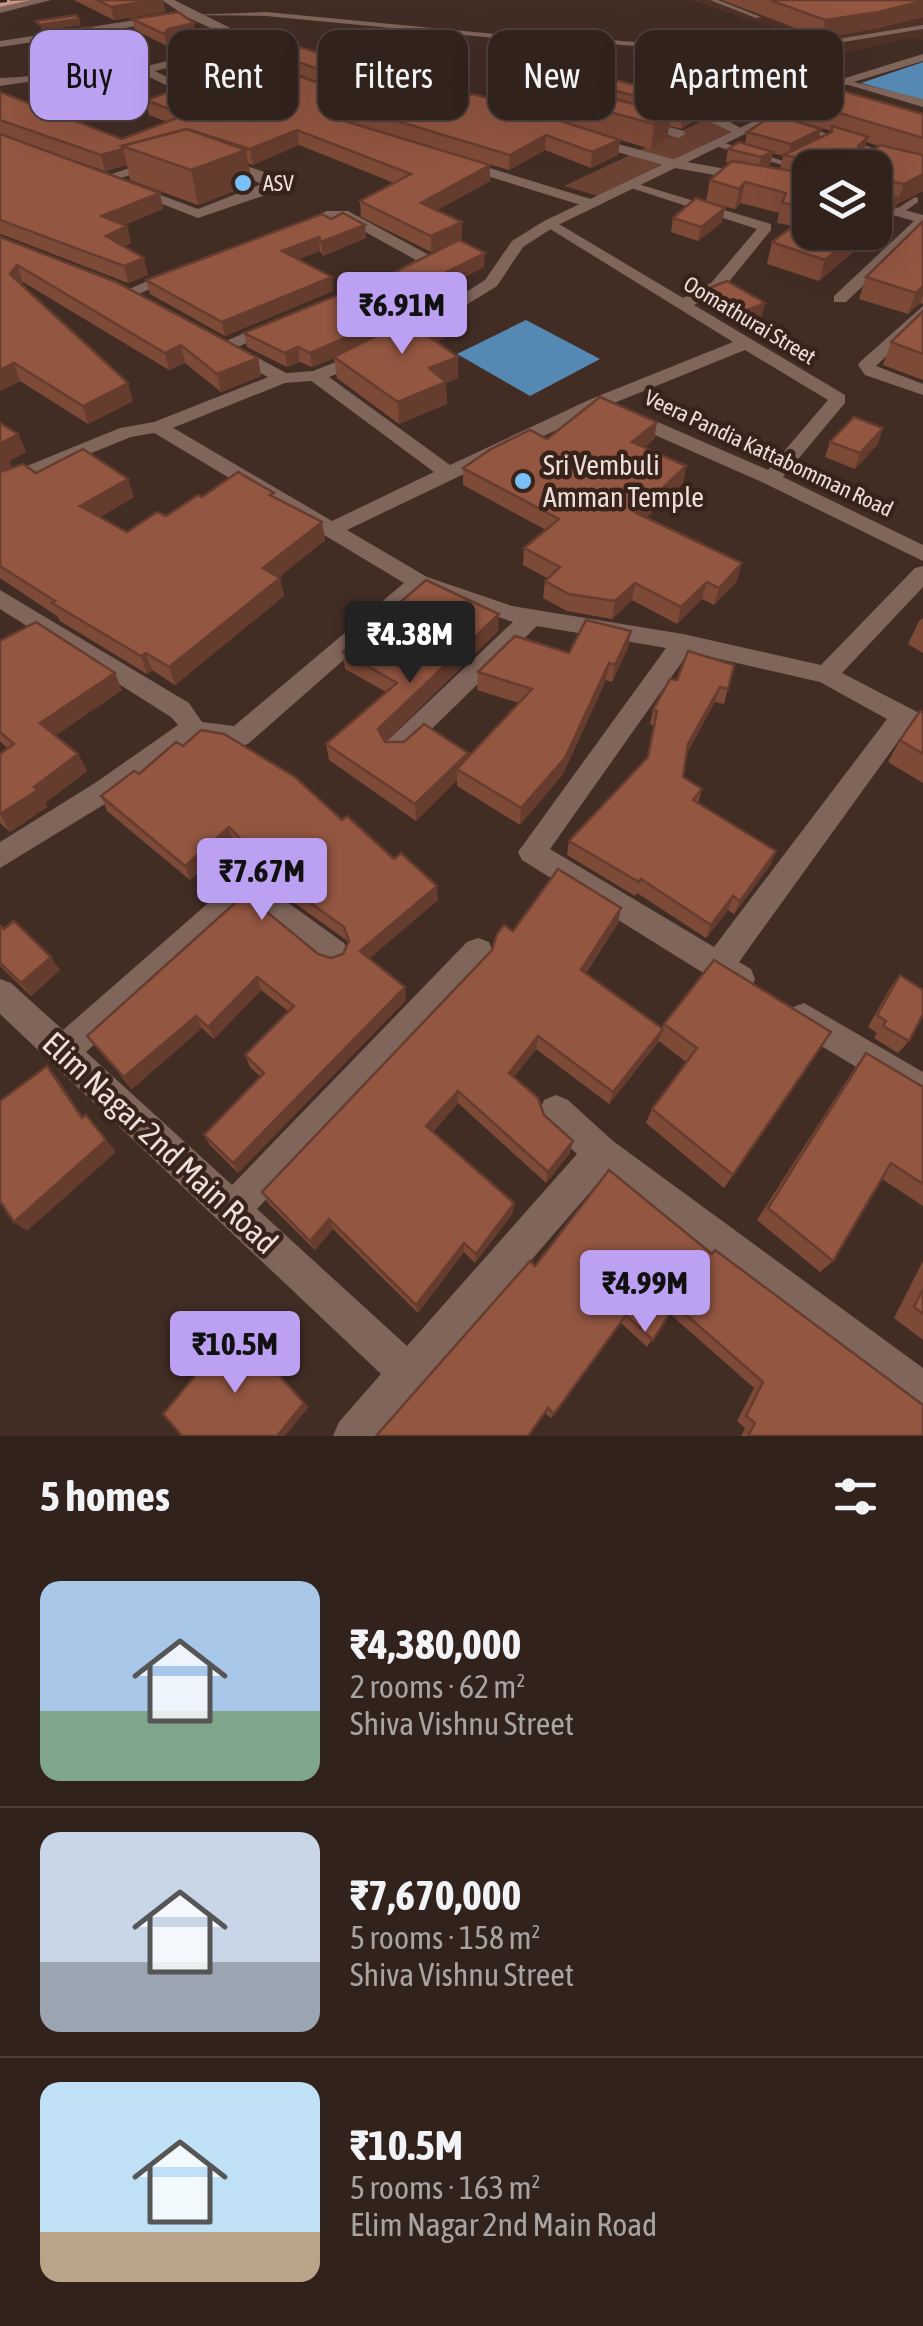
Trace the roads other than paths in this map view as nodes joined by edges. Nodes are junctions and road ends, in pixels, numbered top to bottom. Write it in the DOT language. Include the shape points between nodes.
graph roads {
  1 [pos="27,0"];
  2 [pos="46,0"];
  3 [pos="167,0"];
  4 [pos="713,0"];
  5 [pos="746,0"];
  6 [pos="725,4"];
  7 [pos="0,7"];
  8 [pos="190,15"];
  9 [pos="758,18"];
  10 [pos="923,28"];
  11 [pos="91,30"];
  12 [pos="221,30"];
  13 [pos="30,39"];
  14 [pos="0,44"];
  15 [pos="923,56"];
  16 [pos="30,78"];
  17 [pos="846,81"];
  18 [pos="0,82"];
  19 [pos="843,82"];
  20 [pos="923,103"];
  21 [pos="520,120"];
  22 [pos="628,120"];
  23 [pos="701,120"];
  24 [pos="716,120"];
  25 [pos="767,120"];
  26 [pos="795,120"];
  27 [pos="536,125"];
  28 [pos="742,132"];
  29 [pos="679,134"];
  30 [pos="572,135"];
  31 [pos="864,137"];
  32 [pos="718,144"];
  33 [pos="847,145"];
  34 [pos="182,155"];
  35 [pos="204,155"];
  36 [pos="644,155"];
  37 [pos="450,160"];
  38 [pos="792,162"];
  39 [pos="892,163"];
  40 [pos="676,164"];
  41 [pos="789,164"];
  42 [pos="923,170"];
  43 [pos="87,172"];
  44 [pos="111,177"];
  45 [pos="759,178"];
  46 [pos="633,184"];
  47 [pos="792,184"];
  48 [pos="914,200"];
  49 [pos="589,204"];
  50 [pos="892,209"];
  51 [pos="902,210"];
  52 [pos="923,218"];
  53 [pos="548,224"];
  54 [pos="271,235"];
  55 [pos="199,264"];
  56 [pos="383,282"];
  57 [pos="110,286"];
  58 [pos="840,299"];
  59 [pos="682,305"];
  60 [pos="923,311"];
  61 [pos="295,318"];
  62 [pos="744,344"];
  63 [pos="316,376"];
  64 [pos="282,378"];
  65 [pos="923,390"];
  66 [pos="595,403"];
  67 [pos="158,427"];
  68 [pos="448,472"];
  69 [pos="771,479"];
  70 [pos="0,484"];
  71 [pos="332,529"];
  72 [pos="923,554"];
  73 [pos="923,573"];
  74 [pos="420,582"];
  75 [pos="0,598"];
  76 [pos="533,618"];
  77 [pos="42,627"];
  78 [pos="683,642"];
  79 [pos="14,643"];
  80 [pos="826,675"];
  81 [pos="914,721"];
  82 [pos="191,729"];
  83 [pos="396,748"];
  84 [pos="0,856"];
  85 [pos="478,952"];
  86 [pos="333,954"];
  87 [pos="718,966"];
  88 [pos="0,994"];
  89 [pos="62,1052"];
  90 [pos="923,1091"];
  91 [pos="556,1112"];
  92 [pos="601,1153"];
  93 [pos="232,1210"];
  94 [pos="409,1374"];
  95 [pos="923,1392"];
  96 [pos="353,1436"];
  1 -- 7 [label="main road"];
  2 -- 7 [label="street"];
  3 -- 8 [label="street"];
  4 -- 6 [label="lane"];
  5 -- 6 [label="lane"];
  6 -- 9 [label="lane"];
  8 -- 10 [label="lane" via="266,14 770,52"];
  8 -- 11 [label="street"];
  8 -- 12 [label="street"];
  13 -- 14 [label="street"];
  15 -- 17 [label="street"];
  16 -- 18 [label="street"];
  17 -- 19 [label="street"];
  17 -- 20 [label="street"];
  21 -- 27 [label="street"];
  22 -- 29 [label="street"];
  23 -- 29 [label="street"];
  24 -- 28 [label="street"];
  25 -- 28 [label="street"];
  26 -- 33 [label="street" via="786,124"];
  28 -- 32 [label="street"];
  29 -- 36 [label="street"];
  30 -- 36 [label="street"];
  31 -- 33 [label="street"];
  32 -- 40 [label="street"];
  32 -- 41 [label="lane"];
  33 -- 42 [label="street"];
  34 -- 44 [label="street"];
  35 -- 44 [label="street" via="270,184 203,212"];
  36 -- 40 [label="street"];
  37 -- 49 [label="street"];
  38 -- 41 [label="lane"];
  39 -- 42 [label="lane"];
  40 -- 45 [label="street"];
  40 -- 46 [label="street"];
  41 -- 45 [label="lane"];
  43 -- 44 [label="street"];
  45 -- 47 [label="street"];
  46 -- 49 [label="street"];
  46 -- 59 [label="street" via="766,227 717,286"];
  48 -- 51 [label="lane"];
  49 -- 53 [label="street"];
  50 -- 51 [label="street"];
  51 -- 52 [label="street"];
  52 -- 58 [label="street"];
  53 -- 59 [label="street, Oomathurai Street"];
  53 -- 63 [label="street" via="517,244 491,283"];
  54 -- 56 [label="street" via="338,213 424,258"];
  55 -- 57 [label="street" via="136,298"];
  59 -- 62 [label="street, Oomathurai Street"];
  60 -- 65 [label="street" via="866,364"];
  61 -- 64 [label="street" via="216,342"];
  62 -- 66 [label="street"];
  62 -- 69 [label="street, Oomathurai Street" via="839,398"];
  63 -- 64 [label="street"];
  63 -- 68 [label="street"];
  64 -- 67 [label="street"];
  66 -- 68 [label="street"];
  66 -- 69 [label="street, Veera Pandia Kattabomman Road"];
  67 -- 70 [label="street" via="127,432"];
  67 -- 71 [label="street"];
  68 -- 71 [label="street"];
  69 -- 72 [label="street, Veera Pandia Kattabomman Road"];
  71 -- 74 [label="street"];
  73 -- 80 [label="street"];
  74 -- 76 [label="street"];
  74 -- 82 [label="street" via="239,737"];
  75 -- 77 [label="street"];
  76 -- 78 [label="street"];
  76 -- 83 [label="street"];
  77 -- 79 [label="street"];
  77 -- 82 [label="street" via="180,710"];
  78 -- 80 [label="street"];
  78 -- 87 [label="street" via="532,852"];
  80 -- 81 [label="street"];
  81 -- 87 [label="street"];
  82 -- 84 [label="street"];
  85 -- 93 [label="street"];
  86 -- 89 [label="street" via="248,886"];
  87 -- 90 [label="street"];
  88 -- 89 [label="street, Elim Nagar 2nd Main Road"];
  89 -- 93 [label="street, Elim Nagar 2nd Main Road"];
  91 -- 92 [label="street"];
  92 -- 94 [label="street"];
  92 -- 95 [label="street"];
  93 -- 94 [label="street, Elim Nagar 2nd Main Road"];
  94 -- 96 [label="street"];
}
